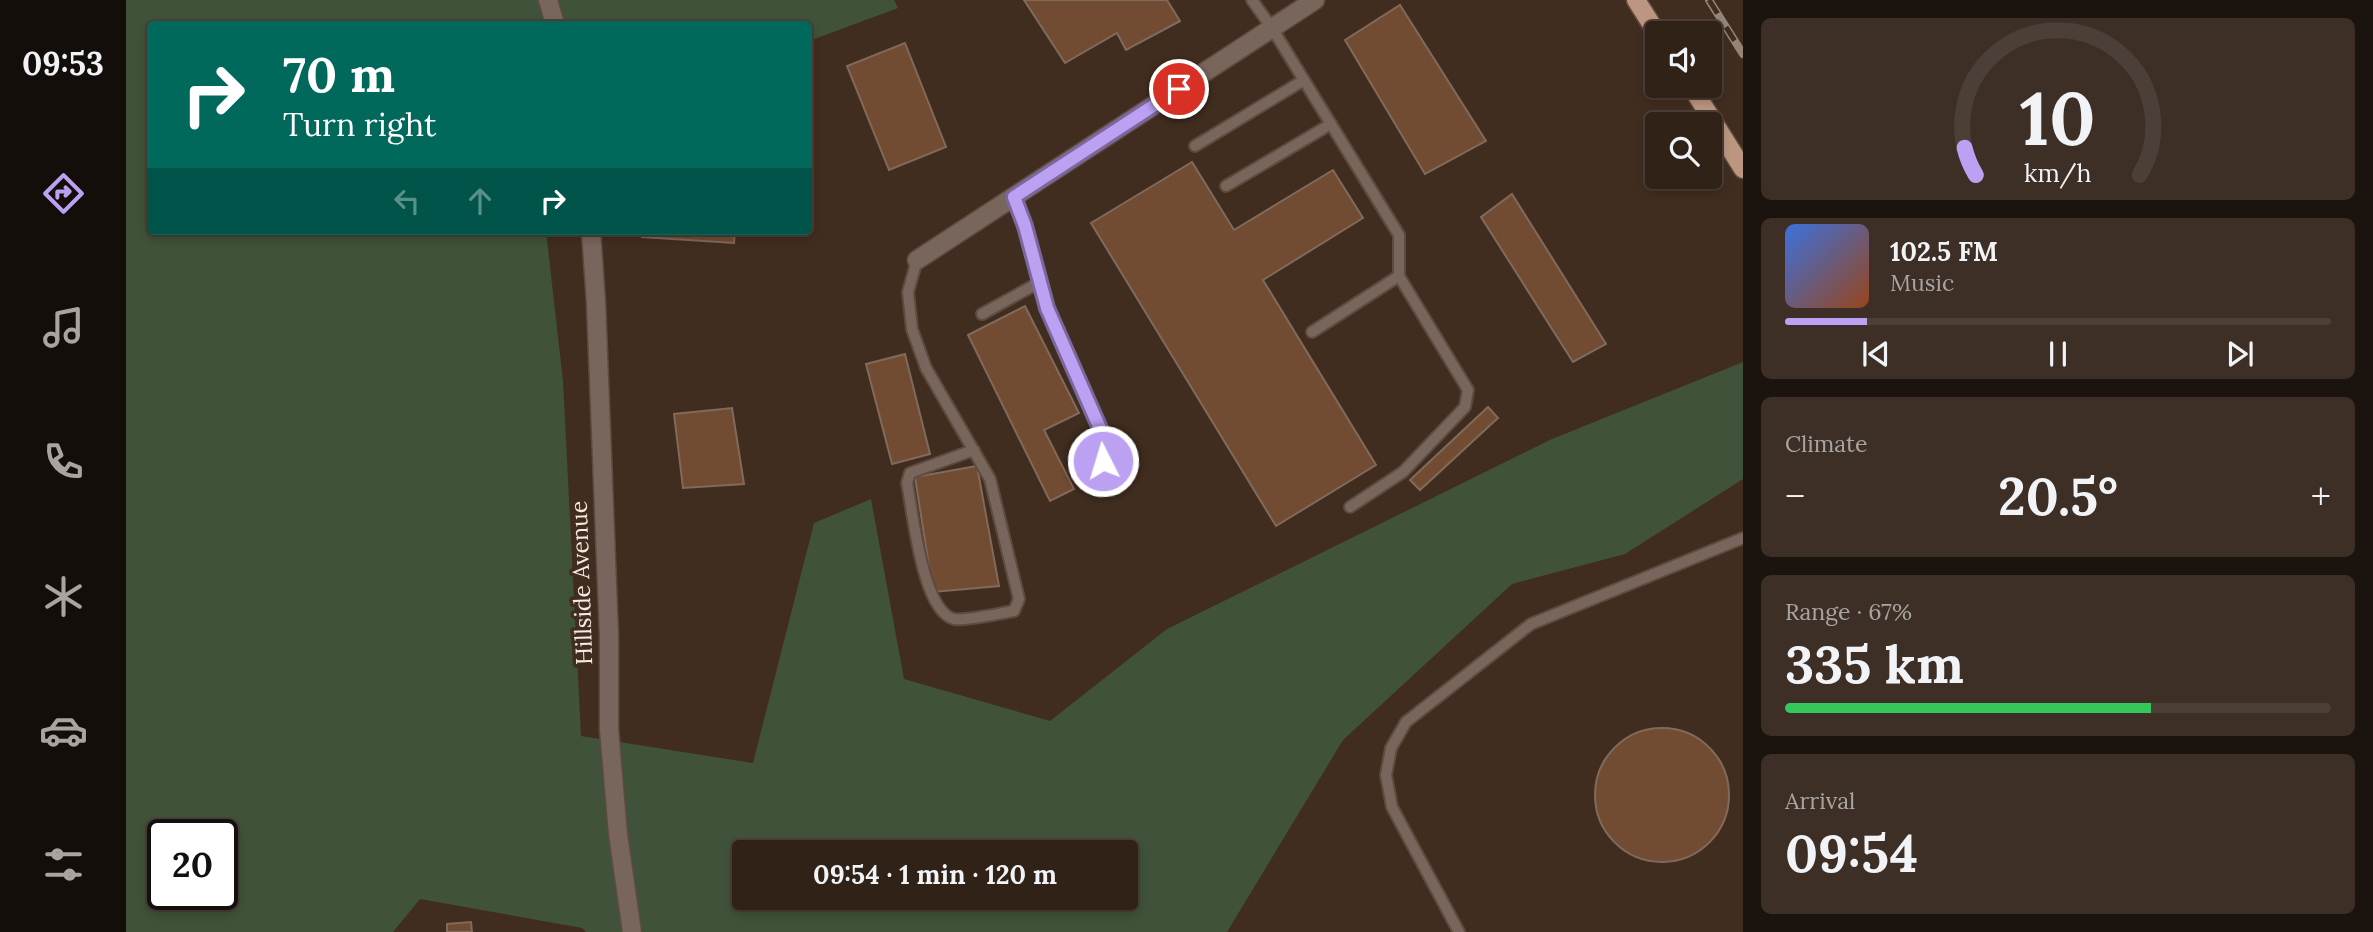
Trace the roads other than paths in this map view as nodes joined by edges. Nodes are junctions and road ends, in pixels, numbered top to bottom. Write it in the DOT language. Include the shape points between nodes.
graph roads {
  1 [pos="548,0"];
  2 [pos="1252,0"];
  3 [pos="1315,0"];
  4 [pos="1636,0"];
  5 [pos="554,21"];
  6 [pos="1649,21"];
  7 [pos="1272,28"];
  8 [pos="1304,80"];
  9 [pos="1698,98"];
  10 [pos="1331,124"];
  11 [pos="1195,146"];
  12 [pos="1743,169"];
  13 [pos="1226,186"];
  14 [pos="1014,197"];
  15 [pos="591,235"];
  16 [pos="917,260"];
  17 [pos="1399,276"];
  18 [pos="1040,282"];
  19 [pos="982,314"];
  20 [pos="1312,331"];
  21 [pos="974,450"];
  22 [pos="1103,489"];
  23 [pos="1350,507"];
  24 [pos="1743,538"];
  25 [pos="632,932"];
  26 [pos="1459,932"];
  1 -- 5 [label="street"];
  2 -- 7 [label="lane"];
  3 -- 7 [label="street"];
  4 -- 6 [label="main road"];
  7 -- 8 [label="lane"];
  7 -- 14 [label="street"];
  8 -- 10 [label="lane"];
  8 -- 11 [label="lane"];
  9 -- 12 [label="main road"];
  10 -- 13 [label="lane"];
  10 -- 17 [label="lane" via="1399,234"];
  14 -- 16 [label="street"];
  14 -- 18 [label="lane"];
  15 -- 25 [label="street, Hillside Avenue" via="609,729"];
  16 -- 21 [label="lane" via="908,292 912,329 926,368"];
  17 -- 20 [label="lane"];
  17 -- 23 [label="lane" via="1468,390 1465,407 1403,472"];
  18 -- 19 [label="lane"];
  18 -- 22 [label="lane" via="1102,433"];
  21 -- 21 [label="lane" via="990,479 1019,599 1014,611 956,619 943,613 928,587 908,483 910,473"];
  24 -- 26 [label="lane" via="1531,624 1406,722 1391,748 1386,775 1392,807"];
}
